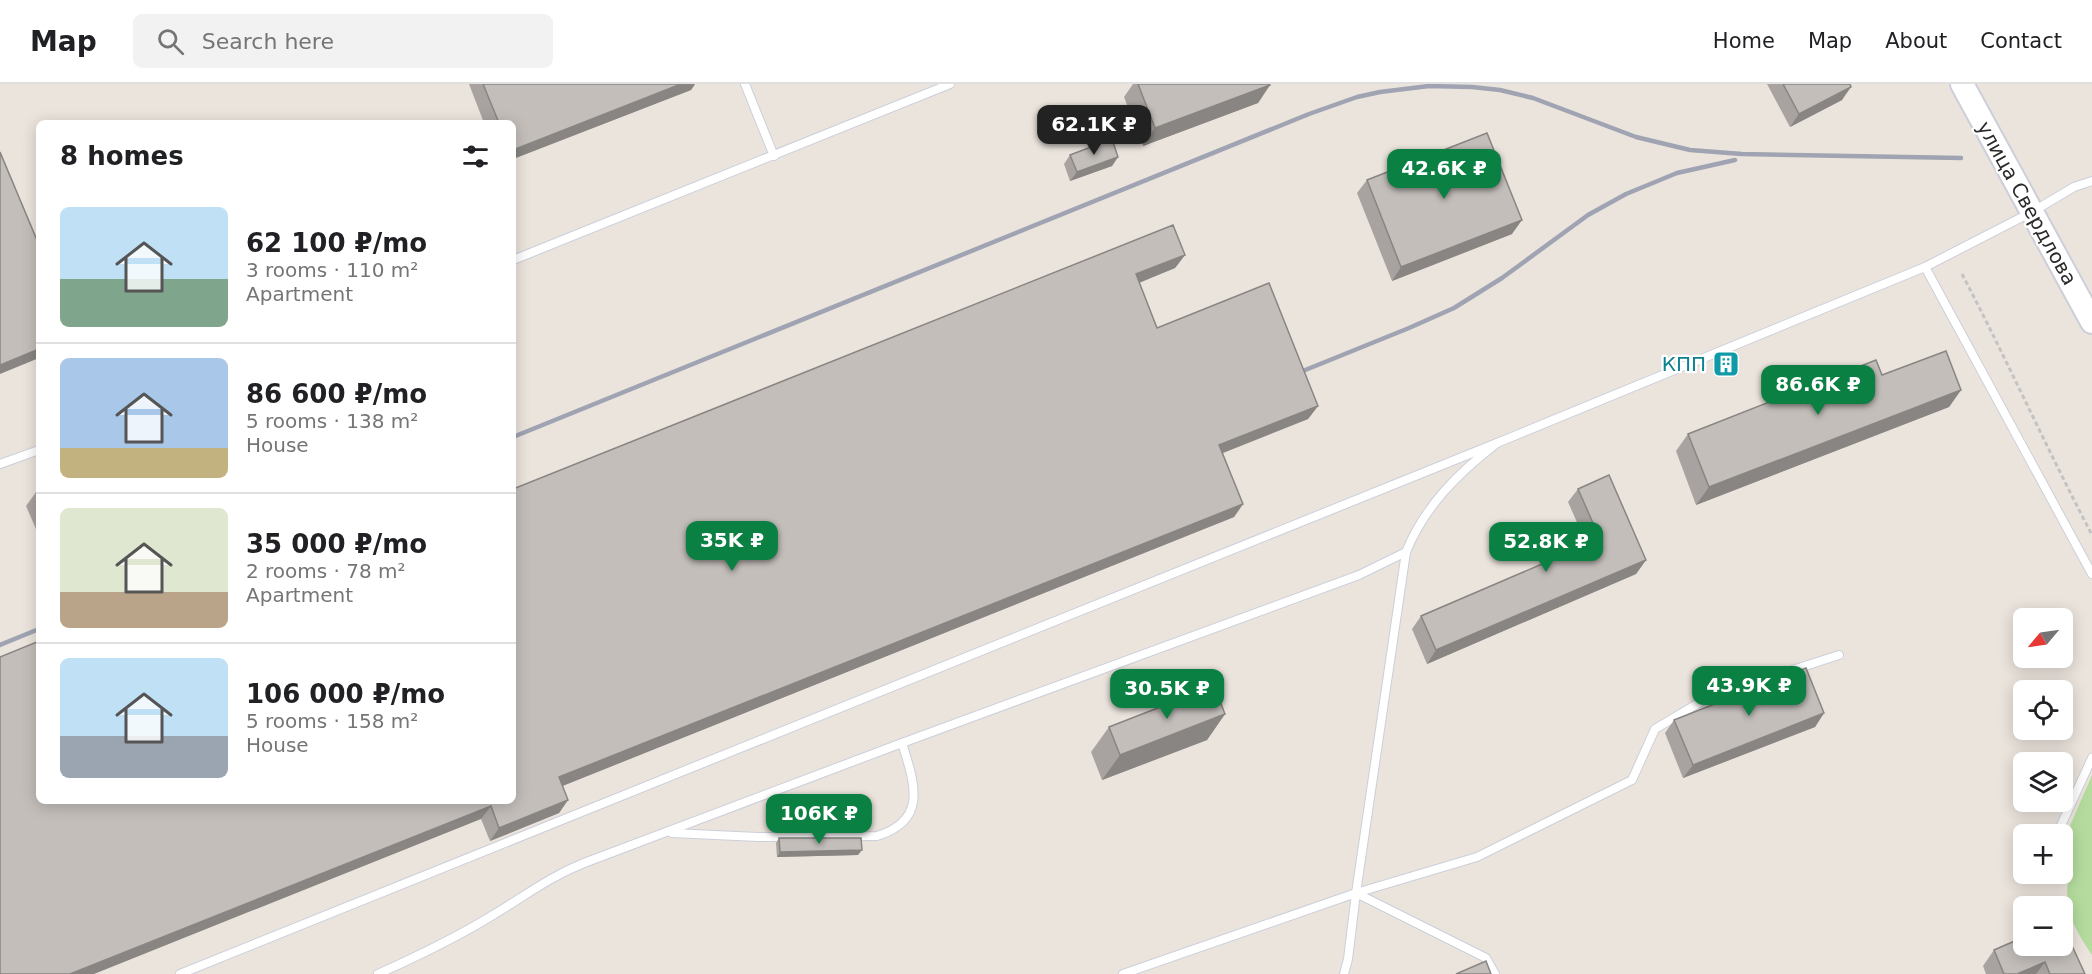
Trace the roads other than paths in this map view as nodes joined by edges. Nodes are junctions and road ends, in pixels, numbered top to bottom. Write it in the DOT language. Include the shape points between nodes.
graph roads {
  1 [pos="745,84"];
  2 [pos="950,84"];
  3 [pos="1962,84"];
  4 [pos="774,156"];
  5 [pos="2092,181"];
  6 [pos="2032,212"];
  7 [pos="516,259"];
  8 [pos="1925,267"];
  9 [pos="2092,322"];
  10 [pos="1497,443"];
  11 [pos="36,451"];
  12 [pos="0,464"];
  13 [pos="1406,552"];
  14 [pos="2092,574"];
  15 [pos="1839,655"];
  16 [pos="902,743"];
  17 [pos="2092,758"];
  18 [pos="2062,824"];
  19 [pos="667,833"];
  20 [pos="1356,893"];
  21 [pos="180,974"];
  22 [pos="378,974"];
  23 [pos="1123,974"];
  24 [pos="1344,974"];
  25 [pos="1495,974"];
  1 -- 4 [label="lane"];
  2 -- 4 [label="lane"];
  3 -- 6 [label="main road, улица Свердлова"];
  4 -- 7 [label="lane"];
  5 -- 6 [label="lane"];
  6 -- 8 [label="lane"];
  6 -- 9 [label="main road, улица Свердлова"];
  8 -- 10 [label="lane"];
  8 -- 14 [label="lane"];
  10 -- 13 [label="lane" via="1470,464 1432,504"];
  10 -- 21 [label="lane"];
  11 -- 12 [label="lane"];
  13 -- 16 [label="lane" via="1359,575"];
  13 -- 20 [label="lane"];
  15 -- 20 [label="lane" via="1709,697 1655,729 1632,780 1477,857"];
  16 -- 19 [label="lane"];
  16 -- 19 [label="lane" via="914,782 913,808 885,833 758,837"];
  17 -- 18 [label="lane"];
  19 -- 22 [label="lane" via="557,874 436,948"];
  20 -- 23 [label="lane"];
  20 -- 24 [label="lane"];
  20 -- 25 [label="lane" via="1486,958"];
}
